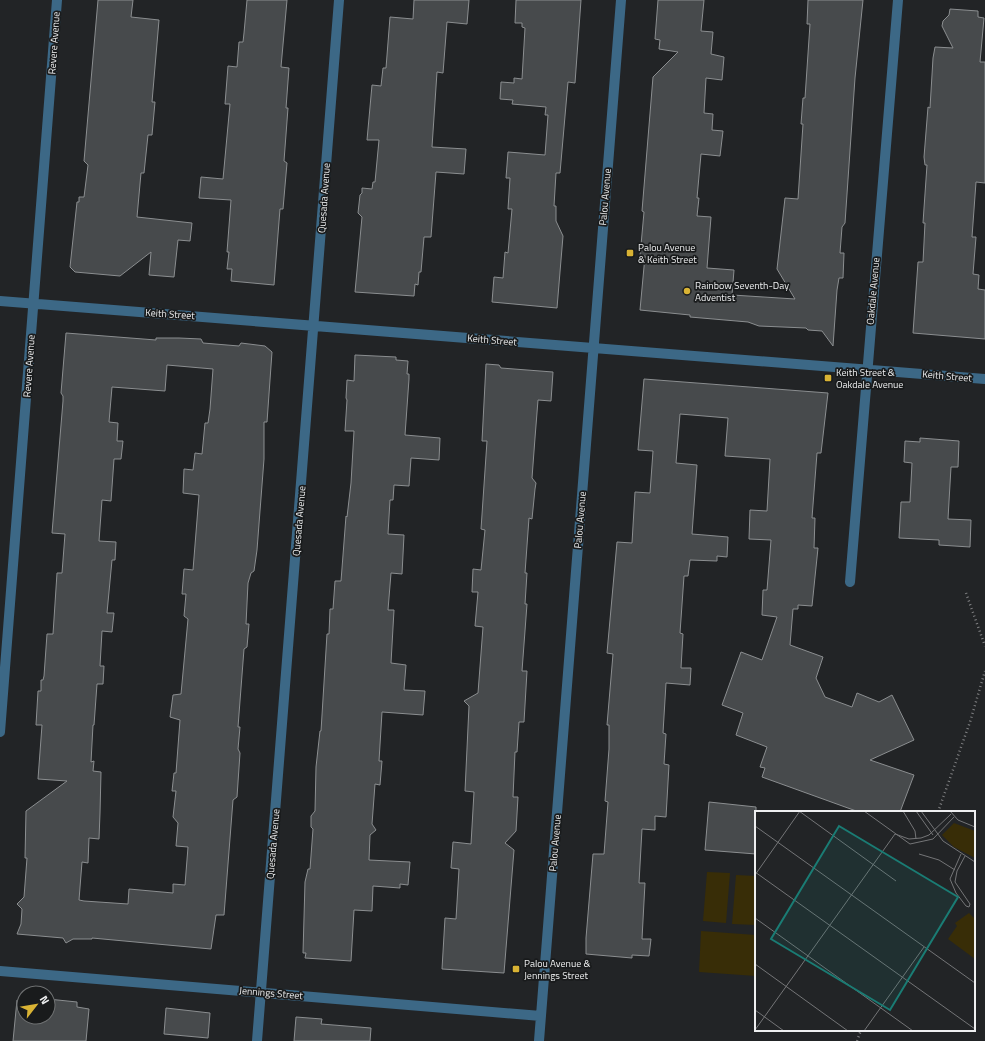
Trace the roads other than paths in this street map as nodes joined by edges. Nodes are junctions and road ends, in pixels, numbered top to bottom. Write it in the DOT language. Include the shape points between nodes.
graph roads {
  1 [pos="57,0"];
  2 [pos="339,0"];
  3 [pos="622,0"];
  4 [pos="898,0"];
  5 [pos="0,301"];
  6 [pos="34,303"];
  7 [pos="314,326"];
  8 [pos="594,348"];
  9 [pos="867,370"];
  10 [pos="985,379"];
  11 [pos="850,582"];
  12 [pos="0,732"];
  13 [pos="0,971"];
  14 [pos="261,993"];
  15 [pos="541,1016"];
  16 [pos="257,1041"];
  17 [pos="539,1041"];
  1 -- 6 [label="street, Revere Avenue"];
  2 -- 7 [label="street, Quesada Avenue"];
  3 -- 8 [label="street, Palou Avenue"];
  4 -- 9 [label="street, Oakdale Avenue"];
  5 -- 6 [label="street, Keith Street"];
  6 -- 7 [label="street, Keith Street"];
  6 -- 12 [label="street, Revere Avenue"];
  7 -- 8 [label="street, Keith Street"];
  7 -- 14 [label="street, Quesada Avenue"];
  8 -- 9 [label="street, Keith Street"];
  8 -- 15 [label="street, Palou Avenue"];
  9 -- 10 [label="street, Keith Street"];
  9 -- 11 [label="street, Oakdale Avenue"];
  13 -- 14 [label="street, Jennings Street"];
  14 -- 15 [label="street, Jennings Street"];
  14 -- 16 [label="street, Quesada Avenue"];
  15 -- 17 [label="street, Palou Avenue"];
}
